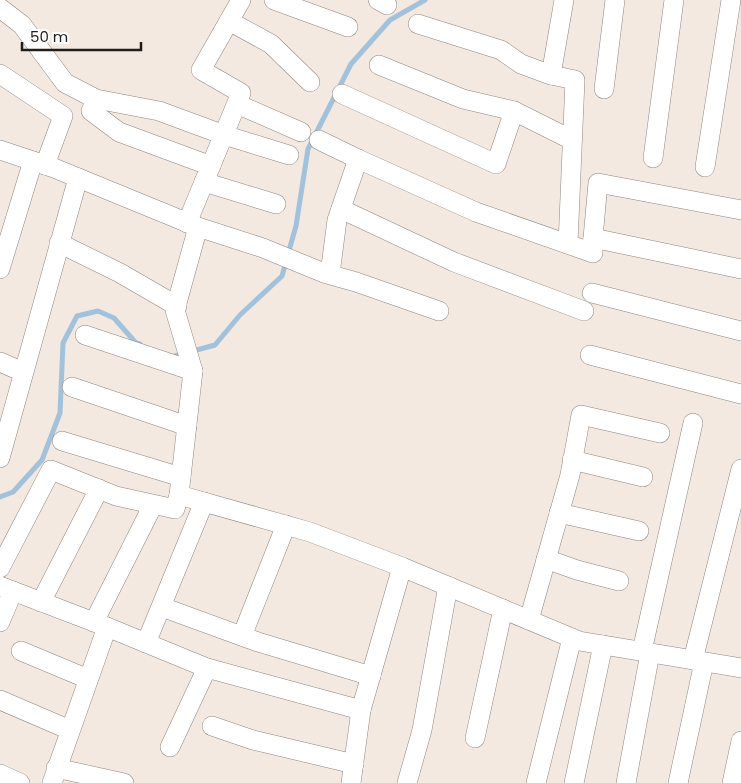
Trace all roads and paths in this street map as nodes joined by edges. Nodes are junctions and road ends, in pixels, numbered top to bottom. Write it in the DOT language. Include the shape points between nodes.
graph roads {
  1 [pos="274,0"];
  2 [pos="564,0"];
  3 [pos="615,0"];
  4 [pos="674,0"];
  5 [pos="730,0"];
  6 [pos="233,7"];
  7 [pos="0,8"];
  8 [pos="418,24"];
  9 [pos="348,27"];
  10 [pos="379,65"];
  11 [pos="0,74"];
  12 [pos="551,75"];
  13 [pos="310,82"];
  14 [pos="604,89"];
  15 [pos="342,94"];
  16 [pos="96,99"];
  17 [pos="237,104"];
  18 [pos="514,111"];
  19 [pos="301,132"];
  20 [pos="224,135"];
  21 [pos="319,140"];
  22 [pos="572,140"];
  23 [pos="0,150"];
  24 [pos="289,155"];
  25 [pos="654,158"];
  26 [pos="358,159"];
  27 [pos="39,163"];
  28 [pos="705,167"];
  29 [pos="207,174"];
  30 [pos="78,178"];
  31 [pos="276,204"];
  32 [pos="341,209"];
  33 [pos="741,210"];
  34 [pos="192,225"];
  35 [pos="594,238"];
  36 [pos="60,243"];
  37 [pos="568,244"];
  38 [pos="0,269"];
  39 [pos="741,269"];
  40 [pos="330,274"];
  41 [pos="592,293"];
  42 [pos="177,306"];
  43 [pos="439,311"];
  44 [pos="584,311"];
  45 [pos="741,331"];
  46 [pos="85,336"];
  47 [pos="590,355"];
  48 [pos="0,362"];
  49 [pos="192,367"];
  50 [pos="23,372"];
  51 [pos="72,387"];
  52 [pos="741,394"];
  53 [pos="693,423"];
  54 [pos="187,426"];
  55 [pos="660,433"];
  56 [pos="62,441"];
  57 [pos="0,458"];
  58 [pos="572,460"];
  59 [pos="741,470"];
  60 [pos="181,476"];
  61 [pos="643,477"];
  62 [pos="99,489"];
  63 [pos="179,495"];
  64 [pos="204,502"];
  65 [pos="153,504"];
  66 [pos="559,513"];
  67 [pos="286,525"];
  68 [pos="639,531"];
  69 [pos="546,560"];
  70 [pos="402,567"];
  71 [pos="0,568"];
  72 [pos="619,581"];
  73 [pos="448,586"];
  74 [pos="7,589"];
  75 [pos="41,602"];
  76 [pos="162,607"];
  77 [pos="503,609"];
  78 [pos="529,620"];
  79 [pos="0,622"];
  80 [pos="100,625"];
  81 [pos="242,636"];
  82 [pos="572,638"];
  83 [pos="146,643"];
  84 [pos="603,645"];
  85 [pos="21,651"];
  86 [pos="646,652"];
  87 [pos="698,661"];
  88 [pos="207,668"];
  89 [pos="741,668"];
  90 [pos="371,676"];
  91 [pos="88,680"];
  92 [pos="0,700"];
  93 [pos="362,710"];
  94 [pos="212,726"];
  95 [pos="70,730"];
  96 [pos="475,738"];
  97 [pos="741,741"];
  98 [pos="170,747"];
  99 [pos="354,764"];
  100 [pos="0,774"];
  101 [pos="54,776"];
  102 [pos="20,783"];
  103 [pos="124,783"];
  104 [pos="351,783"];
  105 [pos="407,783"];
  106 [pos="536,783"];
  107 [pos="574,783"];
  108 [pos="626,783"];
  109 [pos="678,783"];
  110 [pos="732,783"];
  1 -- 9 [label="street"];
  2 -- 12 [label="street"];
  3 -- 14 [label="street"];
  4 -- 25 [label="street"];
  5 -- 28 [label="street"];
  6 -- 13 [label="street"];
  6 -- 17 [label="street" via="201,70 241,92"];
  7 -- 16 [label="street" via="22,25 65,83"];
  8 -- 12 [label="street" via="501,50 520,64"];
  10 -- 18 [label="street" via="463,99"];
  11 -- 27 [label="street" via="63,116"];
  12 -- 22 [label="street" via="575,80"];
  15 -- 18 [label="street" via="496,164"];
  16 -- 20 [label="street" via="159,111"];
  16 -- 29 [label="street" via="91,110 119,132"];
  17 -- 19 [label="street"];
  17 -- 20 [label="street"];
  18 -- 22 [label="street"];
  20 -- 24 [label="street"];
  20 -- 29 [label="street"];
  21 -- 26 [label="street"];
  22 -- 37 [label="street"];
  23 -- 27 [label="street"];
  26 -- 32 [label="street"];
  26 -- 37 [label="street" via="476,212"];
  27 -- 30 [label="street"];
  27 -- 38 [label="street"];
  29 -- 31 [label="street"];
  29 -- 34 [label="street"];
  30 -- 34 [label="street"];
  30 -- 36 [label="street"];
  32 -- 40 [label="street"];
  32 -- 44 [label="street" via="454,262"];
  33 -- 35 [label="street" via="598,183"];
  34 -- 40 [label="street"];
  34 -- 42 [label="street"];
  35 -- 37 [label="street" via="593,253"];
  35 -- 39 [label="street"];
  36 -- 42 [label="street"];
  36 -- 50 [label="street"];
  40 -- 43 [label="street"];
  41 -- 45 [label="street"];
  42 -- 49 [label="street" via="175,310"];
  46 -- 49 [label="street"];
  47 -- 52 [label="street"];
  48 -- 50 [label="street"];
  49 -- 54 [label="street"];
  50 -- 57 [label="street"];
  51 -- 54 [label="street"];
  53 -- 86 [label="street"];
  54 -- 60 [label="street"];
  55 -- 58 [label="street" via="580,415"];
  56 -- 60 [label="street"];
  58 -- 61 [label="street"];
  58 -- 66 [label="street"];
  59 -- 87 [label="street"];
  60 -- 63 [label="street"];
  62 -- 65 [label="street"];
  62 -- 71 [label="street" via="51,470"];
  62 -- 75 [label="street"];
  63 -- 64 [label="street"];
  63 -- 65 [label="street" via="175,510"];
  64 -- 67 [label="street"];
  64 -- 76 [label="street"];
  65 -- 80 [label="street"];
  66 -- 68 [label="street"];
  66 -- 69 [label="street"];
  67 -- 70 [label="street"];
  67 -- 81 [label="street"];
  69 -- 72 [label="street"];
  69 -- 78 [label="street"];
  70 -- 73 [label="street"];
  70 -- 90 [label="street"];
  73 -- 77 [label="street"];
  73 -- 105 [label="street" via="422,730"];
  74 -- 75 [label="street"];
  74 -- 79 [label="street"];
  75 -- 80 [label="street"];
  76 -- 81 [label="street"];
  76 -- 83 [label="street"];
  77 -- 78 [label="street"];
  77 -- 96 [label="street"];
  78 -- 82 [label="street"];
  80 -- 83 [label="street"];
  80 -- 91 [label="street"];
  81 -- 90 [label="street"];
  82 -- 84 [label="street"];
  82 -- 106 [label="street"];
  83 -- 88 [label="street"];
  84 -- 86 [label="street"];
  84 -- 107 [label="street"];
  85 -- 91 [label="street"];
  86 -- 87 [label="street"];
  86 -- 108 [label="street"];
  87 -- 89 [label="street"];
  87 -- 109 [label="street"];
  88 -- 93 [label="street"];
  88 -- 98 [label="street"];
  90 -- 93 [label="street"];
  91 -- 95 [label="street"];
  92 -- 95 [label="street"];
  93 -- 99 [label="street"];
  94 -- 99 [label="street" via="254,740"];
  95 -- 101 [label="street"];
  97 -- 110 [label="street"];
  99 -- 104 [label="street"];
  100 -- 102 [label="street"];
  101 -- 103 [label="street"];
}
